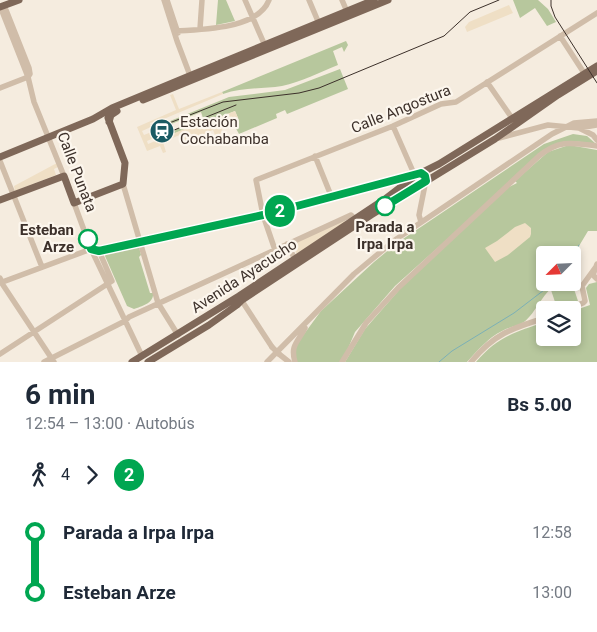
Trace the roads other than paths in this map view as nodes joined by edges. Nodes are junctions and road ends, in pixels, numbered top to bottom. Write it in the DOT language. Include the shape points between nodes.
graph roads {
  1 [pos="18,0"];
  2 [pos="164,0"];
  3 [pos="168,0"];
  4 [pos="202,0"];
  5 [pos="245,0"];
  6 [pos="269,0"];
  7 [pos="309,0"];
  8 [pos="342,0"];
  9 [pos="374,0"];
  10 [pos="388,0"];
  11 [pos="0,2"];
  12 [pos="171,3"];
  13 [pos="4,6"];
  14 [pos="348,13"];
  15 [pos="597,13"];
  16 [pos="253,18"];
  17 [pos="320,25"];
  18 [pos="200,29"];
  19 [pos="177,31"];
  20 [pos="560,36"];
  21 [pos="265,47"];
  22 [pos="597,66"];
  23 [pos="597,71"];
  24 [pos="584,73"];
  25 [pos="28,77"];
  26 [pos="193,77"];
  27 [pos="487,82"];
  28 [pos="0,88"];
  29 [pos="105,113"];
  30 [pos="514,121"];
  31 [pos="109,122"];
  32 [pos="597,123"];
  33 [pos="394,126"];
  34 [pos="564,128"];
  35 [pos="579,128"];
  36 [pos="597,135"];
  37 [pos="49,137"];
  38 [pos="495,139"];
  39 [pos="597,140"];
  40 [pos="597,146"];
  41 [pos="314,156"];
  42 [pos="0,157"];
  43 [pos="0,161"];
  44 [pos="418,174"];
  45 [pos="64,176"];
  46 [pos="426,181"];
  47 [pos="123,184"];
  48 [pos="14,195"];
  49 [pos="332,198"];
  50 [pos="0,200"];
  51 [pos="74,204"];
  52 [pos="263,215"];
  53 [pos="355,219"];
  54 [pos="421,222"];
  55 [pos="140,241"];
  56 [pos="287,244"];
  57 [pos="91,249"];
  58 [pos="275,250"];
  59 [pos="99,251"];
  60 [pos="295,259"];
  61 [pos="596,266"];
  62 [pos="42,267"];
  63 [pos="597,279"];
  64 [pos="1,281"];
  65 [pos="109,282"];
  66 [pos="583,283"];
  67 [pos="240,298"];
  68 [pos="158,303"];
  69 [pos="581,305"];
  70 [pos="307,320"];
  71 [pos="125,321"];
  72 [pos="536,321"];
  73 [pos="34,332"];
  74 [pos="178,335"];
  75 [pos="0,354"];
  76 [pos="142,356"];
  77 [pos="280,357"];
  78 [pos="52,360"];
  79 [pos="44,362"];
  80 [pos="132,362"];
  81 [pos="148,362"];
  82 [pos="267,362"];
  83 [pos="289,362"];
  84 [pos="295,362"];
  85 [pos="342,362"];
  86 [pos="471,362"];
  1 -- 13 [label="main road"];
  2 -- 26 [label="street" via="176,41"];
  3 -- 12 [label="street"];
  4 -- 18 [label="street"];
  5 -- 16 [label="street"];
  6 -- 16 [label="street"];
  7 -- 17 [label="street"];
  8 -- 14 [label="street"];
  9 -- 14 [label="main road"];
  10 -- 14 [label="main road"];
  11 -- 13 [label="main road"];
  12 -- 19 [label="street"];
  13 -- 25 [label="street, Calle Punata"];
  14 -- 17 [label="main road"];
  15 -- 20 [label="street, Calle Angostura"];
  16 -- 18 [label="street"];
  16 -- 21 [label="street"];
  17 -- 21 [label="main road"];
  18 -- 19 [label="street"];
  19 -- 26 [label="street"];
  20 -- 24 [label="street"];
  20 -- 27 [label="street, Calle Angostura"];
  21 -- 26 [label="main road"];
  22 -- 24 [label="main road, Avenida Ayacucho"];
  23 -- 30 [label="main road, Avenida Ayacucho"];
  24 -- 30 [label="main road, Avenida Ayacucho"];
  25 -- 28 [label="street"];
  25 -- 37 [label="street, Calle Punata" via="34,102"];
  26 -- 29 [label="main road"];
  26 -- 31 [label="main road" via="114,112"];
  27 -- 30 [label="street"];
  27 -- 33 [label="street, Calle Angostura" via="456,102 440,105"];
  29 -- 31 [label="main road"];
  29 -- 37 [label="main road"];
  30 -- 38 [label="main road, Avenida Ayacucho"];
  30 -- 44 [label="main road, Avenida Ayacucho"];
  31 -- 47 [label="main road" via="125,163"];
  32 -- 34 [label="street" via="574,123"];
  32 -- 35 [label="street"];
  33 -- 41 [label="street, Calle Angostura"];
  33 -- 44 [label="street"];
  34 -- 35 [label="street"];
  34 -- 38 [label="street" via="548,125"];
  34 -- 54 [label="street"];
  35 -- 39 [label="street"];
  36 -- 39 [label="street"];
  37 -- 42 [label="main road"];
  37 -- 45 [label="street, Calle Punata"];
  38 -- 46 [label="main road, Avenida Ayacucho"];
  40 -- 85 [label="street" via="570,143 539,156 398,288 366,323"];
  41 -- 49 [label="street"];
  41 -- 52 [label="street, Calle Angostura" via="256,180"];
  43 -- 48 [label="street"];
  44 -- 46 [label="street" via="425,176"];
  44 -- 49 [label="street"];
  44 -- 53 [label="main road, Avenida Ayacucho"];
  45 -- 48 [label="main road"];
  45 -- 51 [label="main road, Calle Punata"];
  46 -- 54 [label="street" via="419,215"];
  46 -- 67 [label="main road, Avenida Ayacucho"];
  47 -- 51 [label="main road"];
  47 -- 55 [label="street"];
  48 -- 50 [label="main road"];
  48 -- 62 [label="street"];
  49 -- 52 [label="street"];
  51 -- 57 [label="street, Calle Punata"];
  52 -- 55 [label="street"];
  52 -- 58 [label="street"];
  53 -- 56 [label="street" via="351,215"];
  53 -- 60 [label="main road, Avenida Ayacucho"];
  54 -- 70 [label="street" via="372,259"];
  55 -- 59 [label="street"];
  55 -- 68 [label="street"];
  56 -- 58 [label="street"];
  56 -- 60 [label="street"];
  57 -- 59 [label="street"];
  57 -- 62 [label="street"];
  57 -- 65 [label="street, Calle Punata"];
  58 -- 68 [label="street"];
  59 -- 65 [label="street, Calle Punata"];
  60 -- 67 [label="main road, Avenida Ayacucho"];
  61 -- 63 [label="street" via="593,275"];
  61 -- 66 [label="street"];
  62 -- 64 [label="street"];
  63 -- 66 [label="street"];
  64 -- 73 [label="street"];
  65 -- 71 [label="street, Calle Punata"];
  65 -- 73 [label="street"];
  66 -- 69 [label="street" via="585,301"];
  67 -- 74 [label="main road, Avenida Ayacucho"];
  67 -- 77 [label="street, bridge"];
  67 -- 81 [label="main road, Avenida Ayacucho" via="238,306"];
  68 -- 71 [label="street"];
  68 -- 74 [label="street"];
  70 -- 82 [label="street"];
  70 -- 84 [label="street" via="305,330 294,346"];
  71 -- 76 [label="street, Calle Punata"];
  71 -- 78 [label="street"];
  72 -- 86 [label="street" via="500,334"];
  73 -- 75 [label="street"];
  73 -- 78 [label="street"];
  74 -- 76 [label="main road, Avenida Ayacucho"];
  76 -- 80 [label="main road, Avenida Ayacucho"];
  77 -- 83 [label="street"];
  78 -- 79 [label="street"];
}
